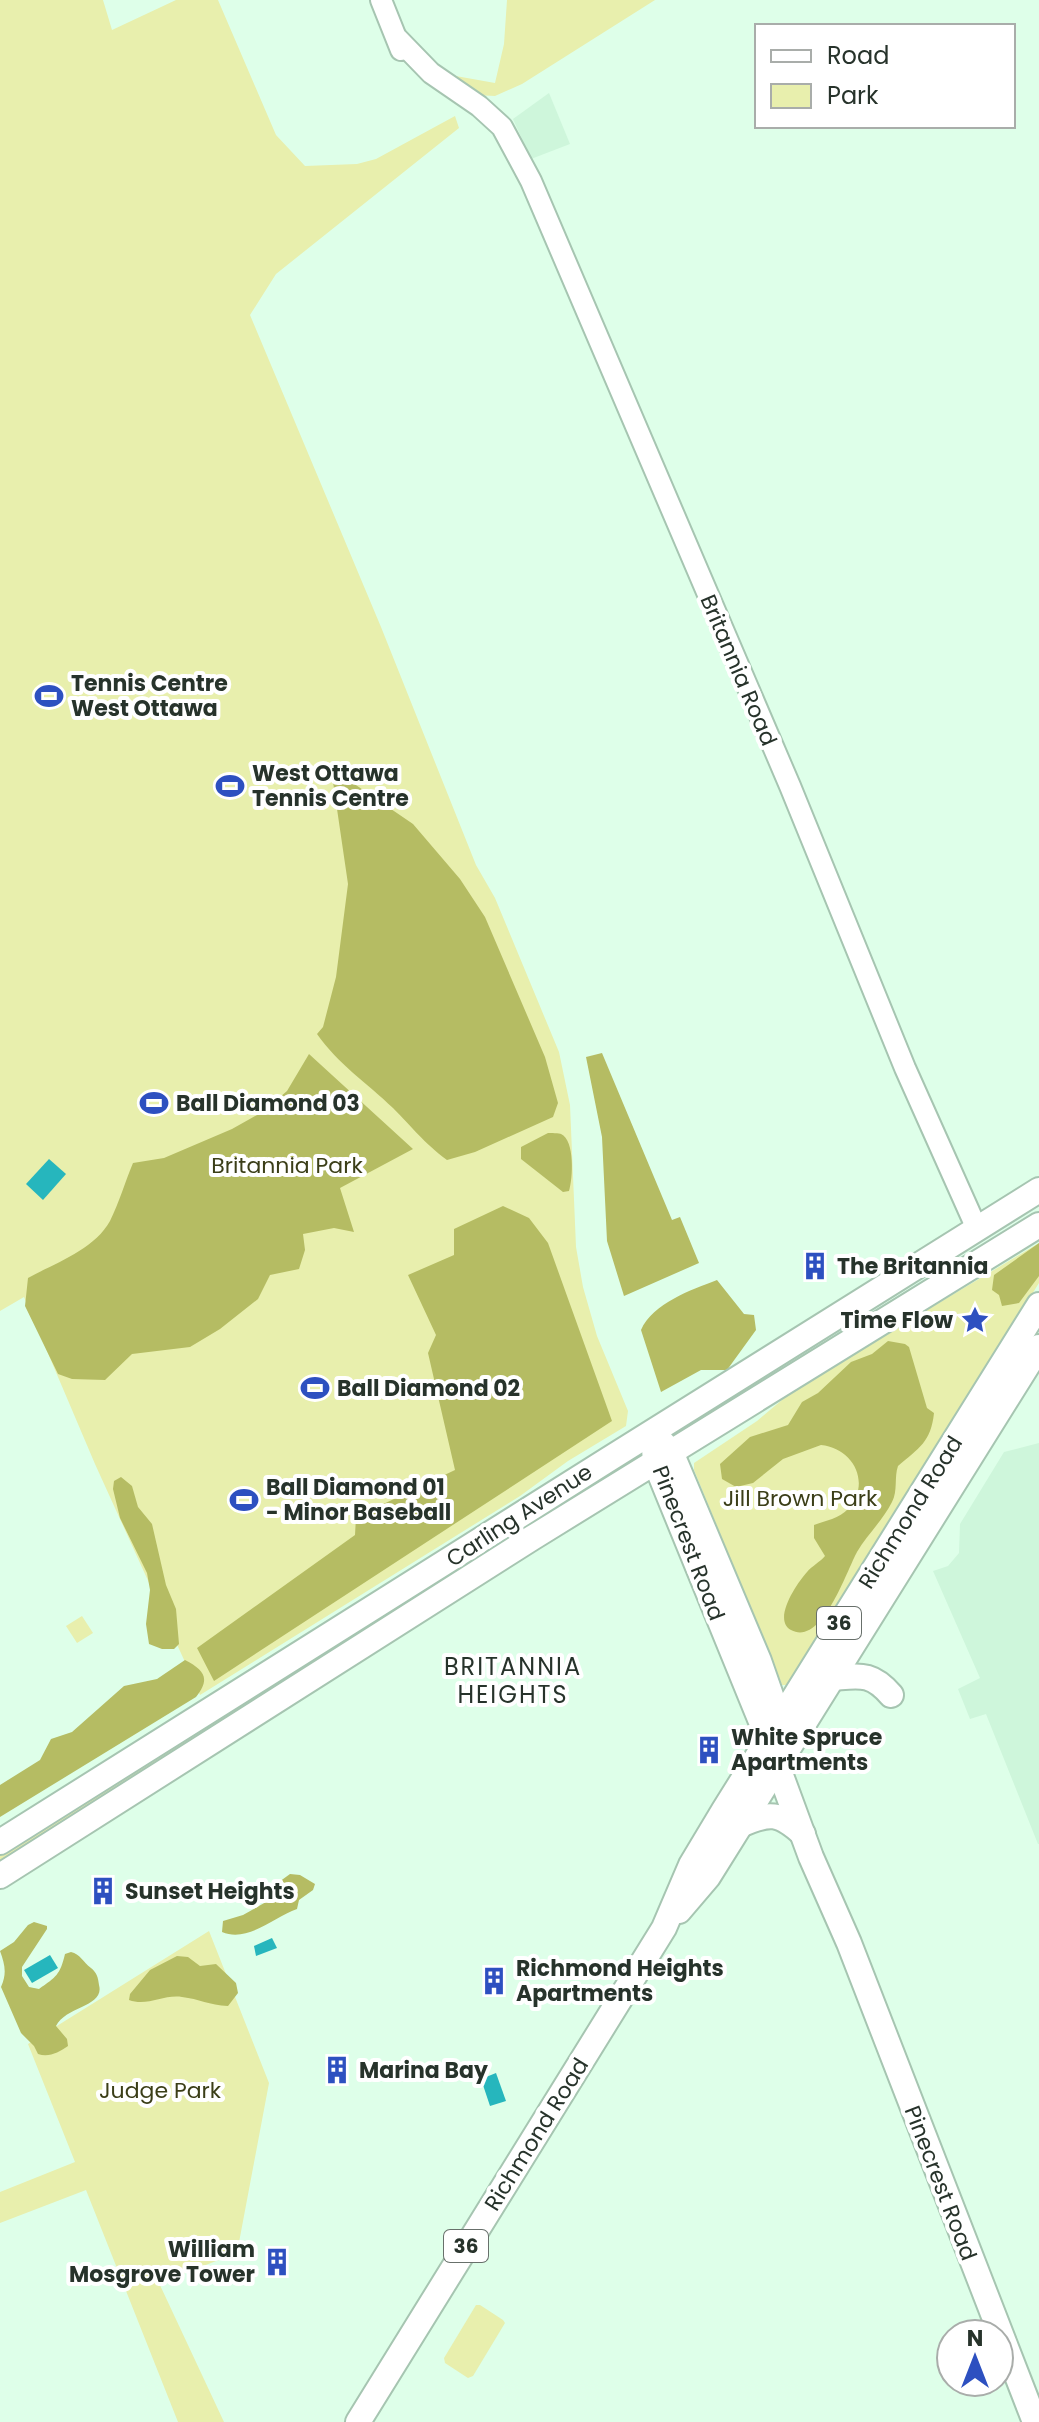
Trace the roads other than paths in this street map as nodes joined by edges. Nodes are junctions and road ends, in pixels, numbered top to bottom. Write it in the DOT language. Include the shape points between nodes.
graph roads {
  1 [pos="381,0"];
  2 [pos="1039,1190"];
  3 [pos="1039,1225"];
  4 [pos="977,1229"];
  5 [pos="1039,1305"];
  6 [pos="1039,1347"];
  7 [pos="1004,1382"];
  8 [pos="652,1430"];
  9 [pos="663,1457"];
  10 [pos="832,1678"];
  11 [pos="891,1695"];
  12 [pos="778,1742"];
  13 [pos="740,1825"];
  14 [pos="803,1834"];
  15 [pos="0,1842"];
  16 [pos="0,1876"];
  17 [pos="664,1928"];
  18 [pos="849,1943"];
  19 [pos="358,2422"];
  20 [pos="1035,2422"];
  1 -- 4 [label="street, Britannia Road" via="398,39 431,73 502,127 553,229"];
  2 -- 4 [label="main road, Carling Avenue"];
  3 -- 9 [label="main road, Carling Avenue"];
  4 -- 8 [label="main road, Carling Avenue"];
  5 -- 7 [label="main road, Richmond Road / 36"];
  6 -- 7 [label="main road, Richmond Road / 36"];
  7 -- 10 [label="main road, Richmond Road / 36"];
  7 -- 12 [label="main road, Richmond Road / 36"];
  8 -- 9 [label="main road, Pinecrest Road"];
  8 -- 15 [label="main road, Carling Avenue"];
  9 -- 12 [label="main road, Pinecrest Road"];
  9 -- 16 [label="main road, Carling Avenue"];
  10 -- 11 [label="main road" via="862,1675"];
  10 -- 12 [label="main road, Richmond Road / 36"];
  12 -- 13 [label="main road, Richmond Road / 36"];
  12 -- 14 [label="main road, Pinecrest Road"];
  12 -- 17 [label="main road, Richmond Road / 36" via="691,1865"];
  12 -- 18 [label="main road, Pinecrest Road" via="822,1840"];
  13 -- 14 [label="main road" via="776,1815"];
  13 -- 17 [label="main road, Richmond Road / 36" via="708,1877"];
  14 -- 18 [label="main road, Pinecrest Road"];
  17 -- 19 [label="main road, Richmond Road / 36"];
  18 -- 20 [label="main road, Pinecrest Road"];
}
